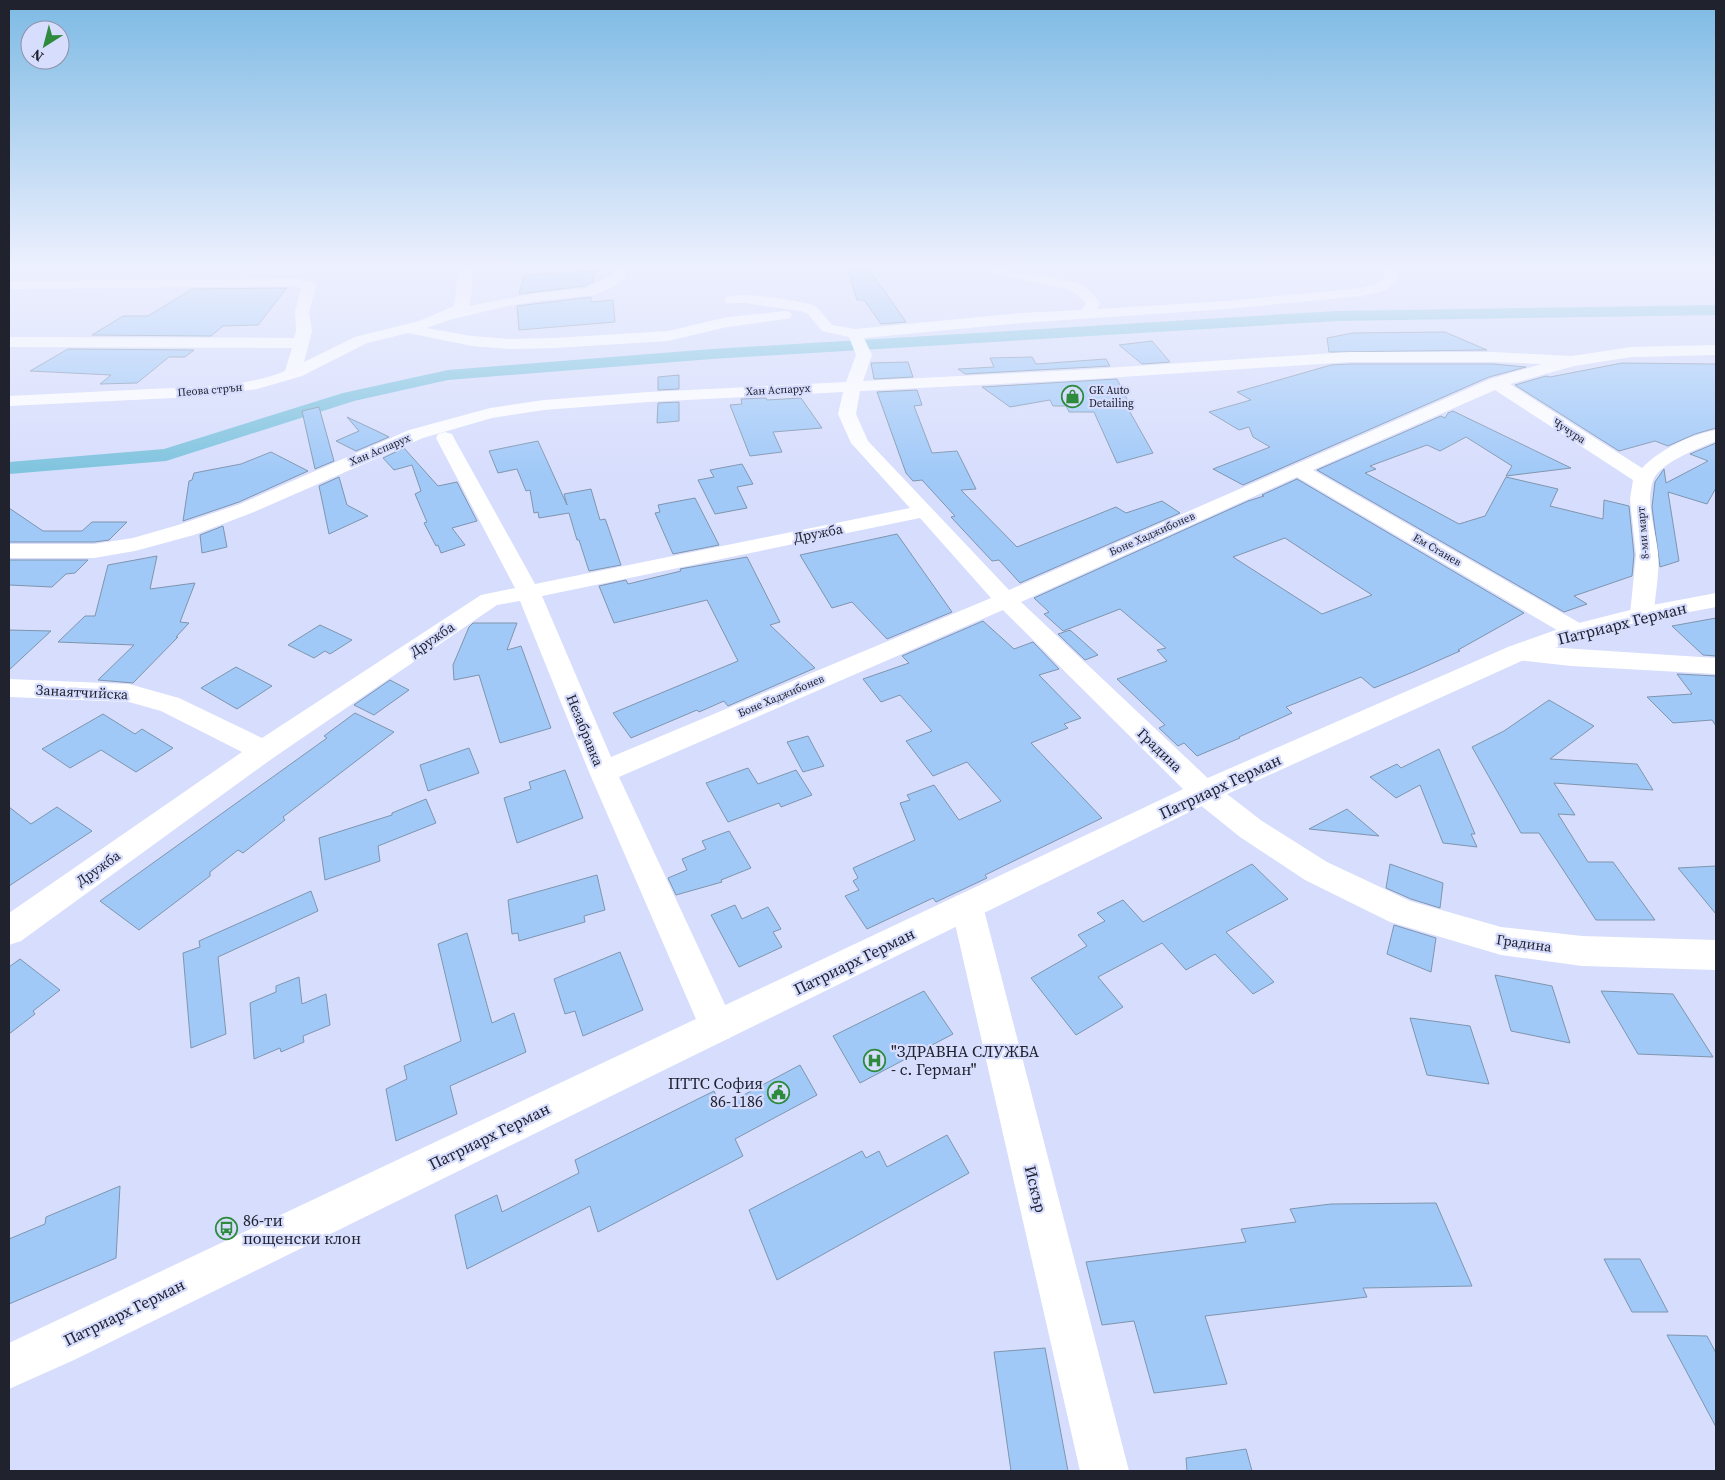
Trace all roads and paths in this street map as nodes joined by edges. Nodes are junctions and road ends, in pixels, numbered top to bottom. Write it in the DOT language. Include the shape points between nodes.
graph roads {
  1 [pos="302,337"];
  2 [pos="372,337"];
  3 [pos="453,337"];
  4 [pos="653,337"];
  5 [pos="845,337"];
  6 [pos="907,337"];
  7 [pos="9,342"];
  8 [pos="300,343"];
  9 [pos="860,345"];
  10 [pos="1716,350"];
  11 [pos="1572,361"];
  12 [pos="293,374"];
  13 [pos="1496,383"];
  14 [pos="853,386"];
  15 [pos="9,401"];
  16 [pos="1716,435"];
  17 [pos="445,438"];
  18 [pos="1298,469"];
  19 [pos="1643,478"];
  20 [pos="926,511"];
  21 [pos="9,551"];
  22 [pos="528,591"];
  23 [pos="1006,600"];
  24 [pos="1716,600"];
  25 [pos="1642,614"];
  26 [pos="1576,631"];
  27 [pos="1517,652"];
  28 [pos="1716,666"];
  29 [pos="9,688"];
  30 [pos="263,751"];
  31 [pos="602,772"];
  32 [pos="1204,792"];
  33 [pos="967,906"];
  34 [pos="9,931"];
  35 [pos="1716,955"];
  36 [pos="717,1026"];
  37 [pos="9,1366"];
  38 [pos="1105,1471"];
  1 -- 8 [label="street"];
  2 -- 12 [label="street, Пеова стрън"];
  3 -- 4 [label="street" via="511,344"];
  5 -- 9 [label="street"];
  6 -- 9 [label="street"];
  7 -- 8 [label="street"];
  8 -- 12 [label="street"];
  9 -- 14 [label="street, Градина"];
  10 -- 11 [label="street, Боне Хаджибонев" via="1632,352"];
  11 -- 13 [label="street, Боне Хаджибонев"];
  11 -- 14 [label="street, Хан Аспарух" via="1493,357 1350,358"];
  12 -- 15 [label="street, Пеова стрън" via="245,387 198,392"];
  13 -- 18 [label="street, Боне Хаджибонев"];
  13 -- 19 [label="street, Чучура"];
  14 -- 20 [label="street, Градина" via="847,414 860,443"];
  14 -- 21 [label="street, Хан Аспарух" via="648,397 544,405 490,413 416,434 247,508 178,532 94,551"];
  16 -- 19 [label="street" via="1682,448 1659,462"];
  17 -- 22 [label="street, Незабравка"];
  18 -- 23 [label="street, Боне Хаджибонев"];
  18 -- 26 [label="street, Ем Станев"];
  19 -- 25 [label="street, 8-ми март" via="1640,499 1647,555"];
  20 -- 22 [label="street, Дружба"];
  20 -- 23 [label="street, Градина"];
  22 -- 30 [label="street, Дружба" via="489,600"];
  22 -- 31 [label="street, Незабравка"];
  23 -- 31 [label="street, Боне Хаджибонев"];
  23 -- 32 [label="street, Градина"];
  24 -- 25 [label="street, Патриарх Герман"];
  25 -- 26 [label="street, Патриарх Герман"];
  26 -- 27 [label="street, Патриарх Герман"];
  27 -- 28 [label="street"];
  27 -- 32 [label="street, Патриарх Герман"];
  29 -- 30 [label="street, Занаятчийска" via="129,693 170,704"];
  30 -- 34 [label="street, Дружба"];
  31 -- 36 [label="street, Незабравка"];
  32 -- 33 [label="street, Патриарх Герман"];
  32 -- 35 [label="street, Градина" via="1251,829 1316,871 1402,912 1501,941 1582,951"];
  33 -- 36 [label="street, Патриарх Герман"];
  33 -- 38 [label="street, Искър"];
  36 -- 37 [label="street, Патриарх Герман"];
}
